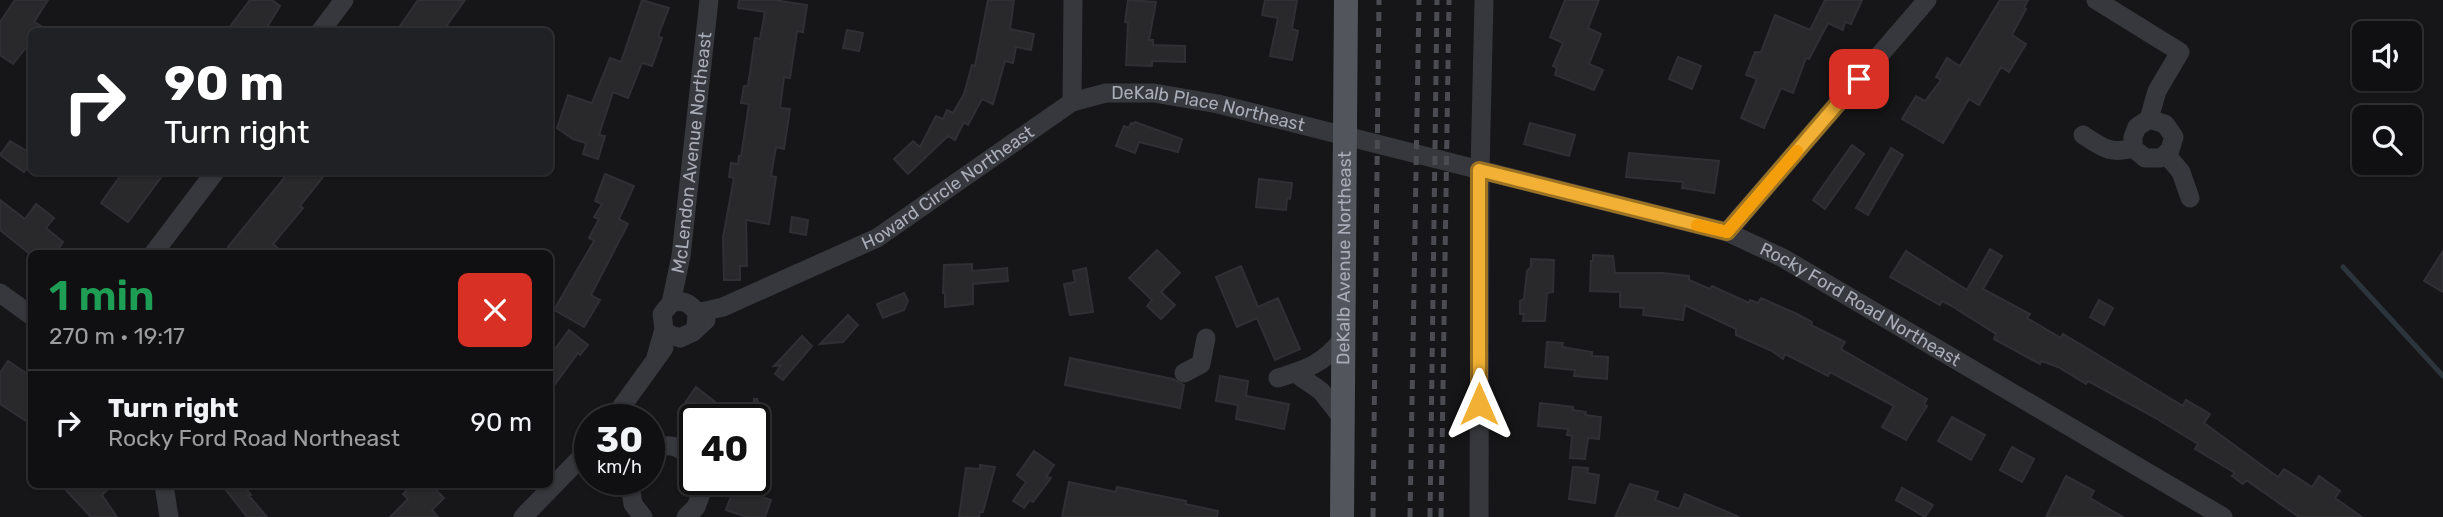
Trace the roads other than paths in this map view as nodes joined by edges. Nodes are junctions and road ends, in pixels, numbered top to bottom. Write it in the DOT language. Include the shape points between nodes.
graph roads {
  1 [pos="344,0"];
  2 [pos="709,0"];
  3 [pos="1073,0"];
  4 [pos="1346,0"];
  5 [pos="1484,0"];
  6 [pos="1927,0"];
  7 [pos="2096,0"];
  8 [pos="323,28"];
  9 [pos="1072,102"];
  10 [pos="2149,119"];
  11 [pos="2083,135"];
  12 [pos="1345,136"];
  13 [pos="2133,148"];
  14 [pos="2166,154"];
  15 [pos="1479,170"];
  16 [pos="213,175"];
  17 [pos="2190,198"];
  18 [pos="1727,232"];
  19 [pos="156,250"];
  20 [pos="0,293"];
  21 [pos="671,303"];
  22 [pos="28,313"];
  23 [pos="697,320"];
  24 [pos="669,333"];
  25 [pos="1206,338"];
  26 [pos="1343,339"];
  27 [pos="1184,373"];
  28 [pos="623,404"];
  29 [pos="1343,419"];
  30 [pos="574,464"];
  31 [pos="553,486"];
  32 [pos="164,488"];
  33 [pos="551,488"];
  34 [pos="631,495"];
  35 [pos="701,495"];
  36 [pos="1484,515"];
  37 [pos="169,517"];
  38 [pos="523,517"];
  39 [pos="643,517"];
  40 [pos="687,517"];
  41 [pos="1342,517"];
  42 [pos="2223,517"];
  1 -- 8 [label="street"];
  2 -- 21 [label="street, McLendon Avenue Northeast" via="681,256"];
  3 -- 9 [label="street"];
  4 -- 12 [label="main road, DeKalb Avenue Northeast"];
  5 -- 15 [label="street"];
  6 -- 18 [label="street"];
  7 -- 10 [label="street" via="2179,52 2157,90"];
  9 -- 12 [label="street, DeKalb Place Northeast" via="1106,93 1154,93"];
  9 -- 23 [label="street, Howard Circle Northeast" via="877,238"];
  10 -- 13 [label="street" via="2137,127"];
  10 -- 14 [label="street" via="2165,124 2174,137"];
  11 -- 13 [label="street" via="2112,152"];
  12 -- 15 [label="street, Rocky Ford Road Northeast"];
  12 -- 26 [label="main road, DeKalb Avenue Northeast"];
  13 -- 14 [label="street" via="2145,158"];
  14 -- 17 [label="street" via="2181,172"];
  15 -- 18 [label="street, Rocky Ford Road Northeast"];
  15 -- 36 [label="street"];
  16 -- 19 [label="street"];
  18 -- 42 [label="street, Rocky Ford Road Northeast" via="1783,258"];
  20 -- 22 [label="street"];
  21 -- 23 [label="street" via="691,305"];
  21 -- 24 [label="street, McLendon Avenue Northeast" via="662,314"];
  23 -- 24 [label="street" via="687,336"];
  24 -- 28 [label="street, McLendon Avenue Northeast"];
  25 -- 27 [label="street" via="1201,364"];
  26 -- 29 [label="main road, DeKalb Avenue Northeast"];
  26 -- 29 [label="street" via="1331,355 1286,376 1321,391"];
  29 -- 41 [label="main road, DeKalb Avenue Northeast"];
  30 -- 31 [label="street"];
  32 -- 37 [label="street"];
  33 -- 38 [label="street"];
  34 -- 39 [label="street"];
  35 -- 40 [label="street"];
}
